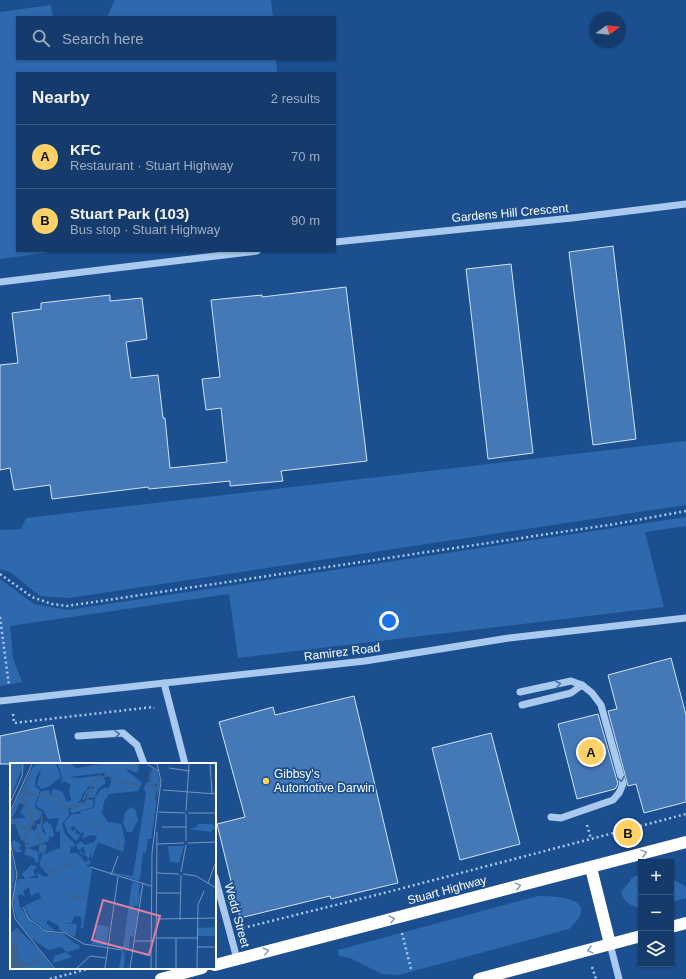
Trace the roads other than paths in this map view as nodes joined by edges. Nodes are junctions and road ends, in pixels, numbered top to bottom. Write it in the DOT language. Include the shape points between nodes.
graph roads {
  1 [pos="686,204"];
  2 [pos="336,242"];
  3 [pos="250,252"];
  4 [pos="0,282"];
  5 [pos="686,618"];
  6 [pos="164,683"];
  7 [pos="582,685"];
  8 [pos="520,692"];
  9 [pos="0,701"];
  10 [pos="522,705"];
  11 [pos="78,736"];
  12 [pos="144,763"];
  13 [pos="185,763"];
  14 [pos="551,817"];
  15 [pos="686,842"];
  16 [pos="591,868"];
  17 [pos="216,881"];
  18 [pos="686,923"];
  19 [pos="674,926"];
  20 [pos="638,937"];
  21 [pos="610,944"];
  22 [pos="237,959"];
  23 [pos="216,965"];
  24 [pos="198,969"];
  25 [pos="161,979"];
  26 [pos="479,979"];
  27 [pos="619,979"];
  1 -- 2 [label="street, Gardens Hill Crescent"];
  3 -- 4 [label="street"];
  5 -- 6 [label="street, Ramirez Road" via="509,638 365,661"];
  6 -- 9 [label="street, Ramirez Road"];
  6 -- 13 [label="street"];
  8 -- 7 [label="street, one-way" via="570,681"];
  7 -- 10 [label="street" via="571,693"];
  7 -- 14 [label="street, one-way" via="601,705 623,784 613,800 561,818"];
  11 -- 12 [label="street, one-way" via="123,733 137,745"];
  16 -- 15 [label="highway, Stuart Highway, one-way"];
  16 -- 21 [label="highway"];
  22 -- 16 [label="highway, Stuart Highway, one-way"];
  17 -- 22 [label="street, Wedd Street"];
  18 -- 19 [label="highway"];
  20 -- 21 [label="highway"];
  21 -- 26 [label="highway, one-way"];
  21 -- 27 [label="street"];
  22 -- 23 [label="highway, Stuart Highway"];
  24 -- 25 [label="highway"];
}
